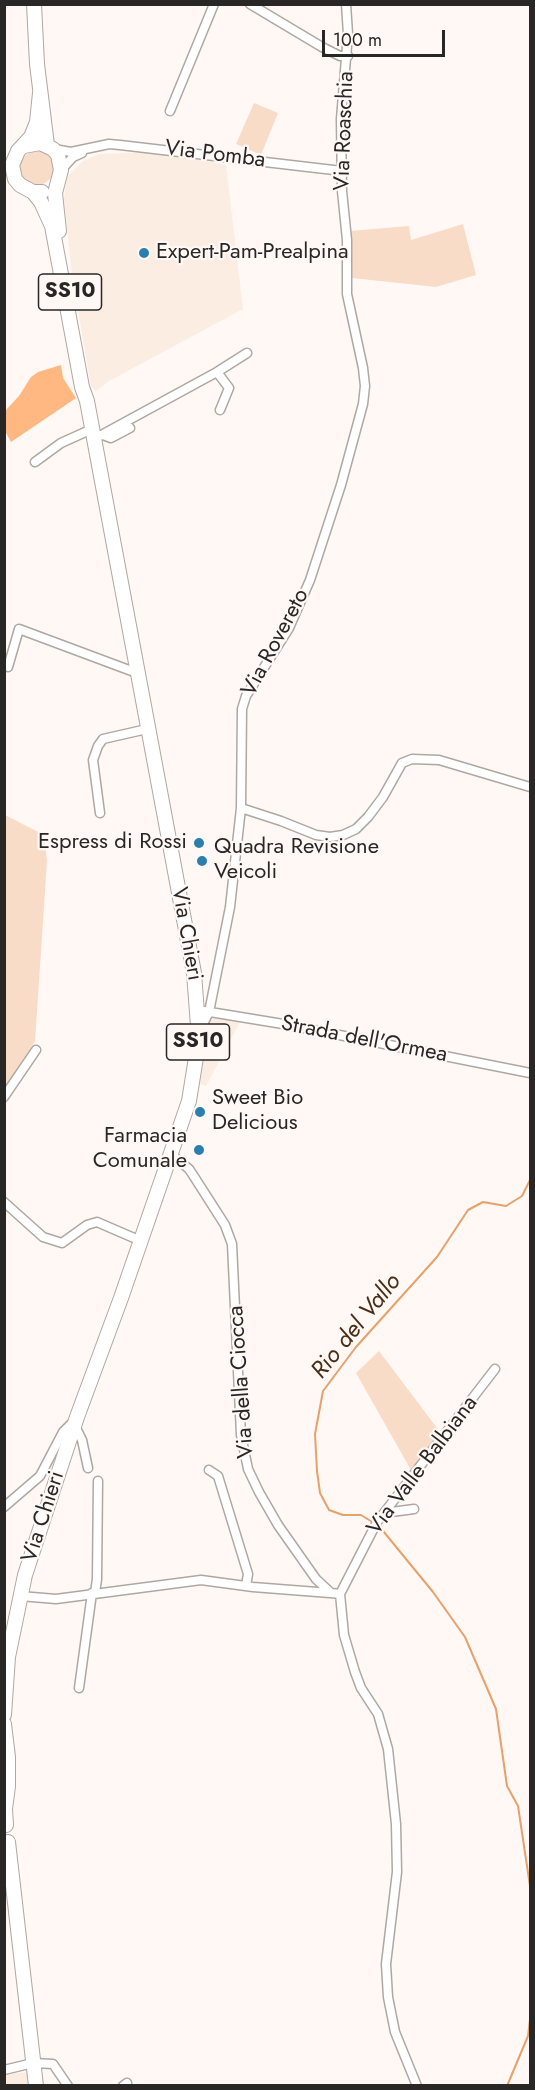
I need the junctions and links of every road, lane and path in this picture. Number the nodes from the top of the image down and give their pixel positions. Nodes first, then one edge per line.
1 (34, 4) edge
2 (214, 4) edge
3 (250, 4) edge
4 (346, 4) edge
5 (348, 56) junction
6 (40, 93) junction
7 (170, 111) dead end
8 (24, 146) junction
9 (50, 147) junction
10 (88, 149) junction
11 (62, 170) junction
12 (342, 171) junction
13 (56, 183) junction
14 (33, 192) junction
15 (346, 258) joint
16 (248, 353) dead end
17 (217, 372) junction
18 (88, 406) junction
19 (220, 410) dead end
20 (130, 428) dead end
21 (96, 434) junction
22 (35, 462) dead end
23 (8, 667) dead end
24 (137, 673) junction
25 (147, 729) junction
26 (531, 787) edge
27 (241, 808) junction
28 (100, 813) dead end
29 (203, 1010) junction
30 (36, 1050) dead end
31 (531, 1073) edge
32 (4, 1097) edge
33 (172, 1155) junction
34 (4, 1202) edge
35 (141, 1241) junction
36 (495, 1369) dead end
37 (76, 1422) junction
38 (88, 1468) dead end
39 (209, 1470) dead end
40 (98, 1481) dead end
41 (4, 1507) edge
42 (414, 1509) dead end
43 (384, 1513) junction
44 (246, 1586) junction
45 (94, 1593) junction
46 (336, 1593) junction
47 (20, 1596) junction
48 (79, 1688) dead end
49 (4, 1715) edge
50 (4, 1724) edge
51 (5, 1825) edge
52 (6, 1845) edge
53 (4, 1873) edge
54 (13, 1897) junction
55 (33, 2062) junction
56 (4, 2070) edge
57 (36, 2085) edge
58 (68, 2085) edge
59 (417, 2085) edge

1 - 6 main road
2 - 7 street
3 - 5 street
4 - 5 street, Via Roaschia
5 - 12 street, Via Roaschia
6 - 8 main road, Via Chieri
6 - 9 main road
8 - 9 main road
8 - 14 main road, Via Chieri / SS10
9 - 10 street, Via Pomba
9 - 11 main road
10 - 11 street, Via Pomba
10 - 12 street, Via Pomba
11 - 13 main road, Via Chieri / SS10
12 - 15 street, Via Roaschia
13 - 14 main road
13 - 18 main road, Via Chieri / SS10
14 - 18 main road, Via Chieri / SS10
15 - 27 street, Via Rovereto
16 - 17 street
17 - 19 street
17 - 21 street
18 - 21 main road, Via Chieri / SS10
20 - 21 street
21 - 22 street
21 - 24 main road, Via Chieri / SS10
23 - 24 street
24 - 25 main road, Via Chieri / SS10
25 - 28 street
25 - 29 main road, Via Chieri / SS10
26 - 27 street
27 - 29 street, Via Rovereto
29 - 31 street, Strada dell'Ormea
29 - 33 main road, Via Chieri / SS10
30 - 32 street
33 - 35 main road, Via Chieri / SS10
33 - 46 street, Via della Ciocca
34 - 35 street
35 - 37 main road, Via Chieri / SS10
36 - 43 street, Via Valle Balbiana
37 - 38 street, Via Chieri
37 - 41 street
37 - 47 main road, Via Chieri / SS10
39 - 44 street
40 - 45 street
42 - 43 street
43 - 46 street, Via Valle Balbiana
44 - 45 street
44 - 46 street
45 - 47 street
45 - 48 street
46 - 59 street
47 - 49 main road, Via Chieri / SS10
50 - 51 main road
51 - 52 main road
52 - 54 main road
53 - 54 main road
54 - 55 main road
55 - 56 street
55 - 57 main road
55 - 58 street

